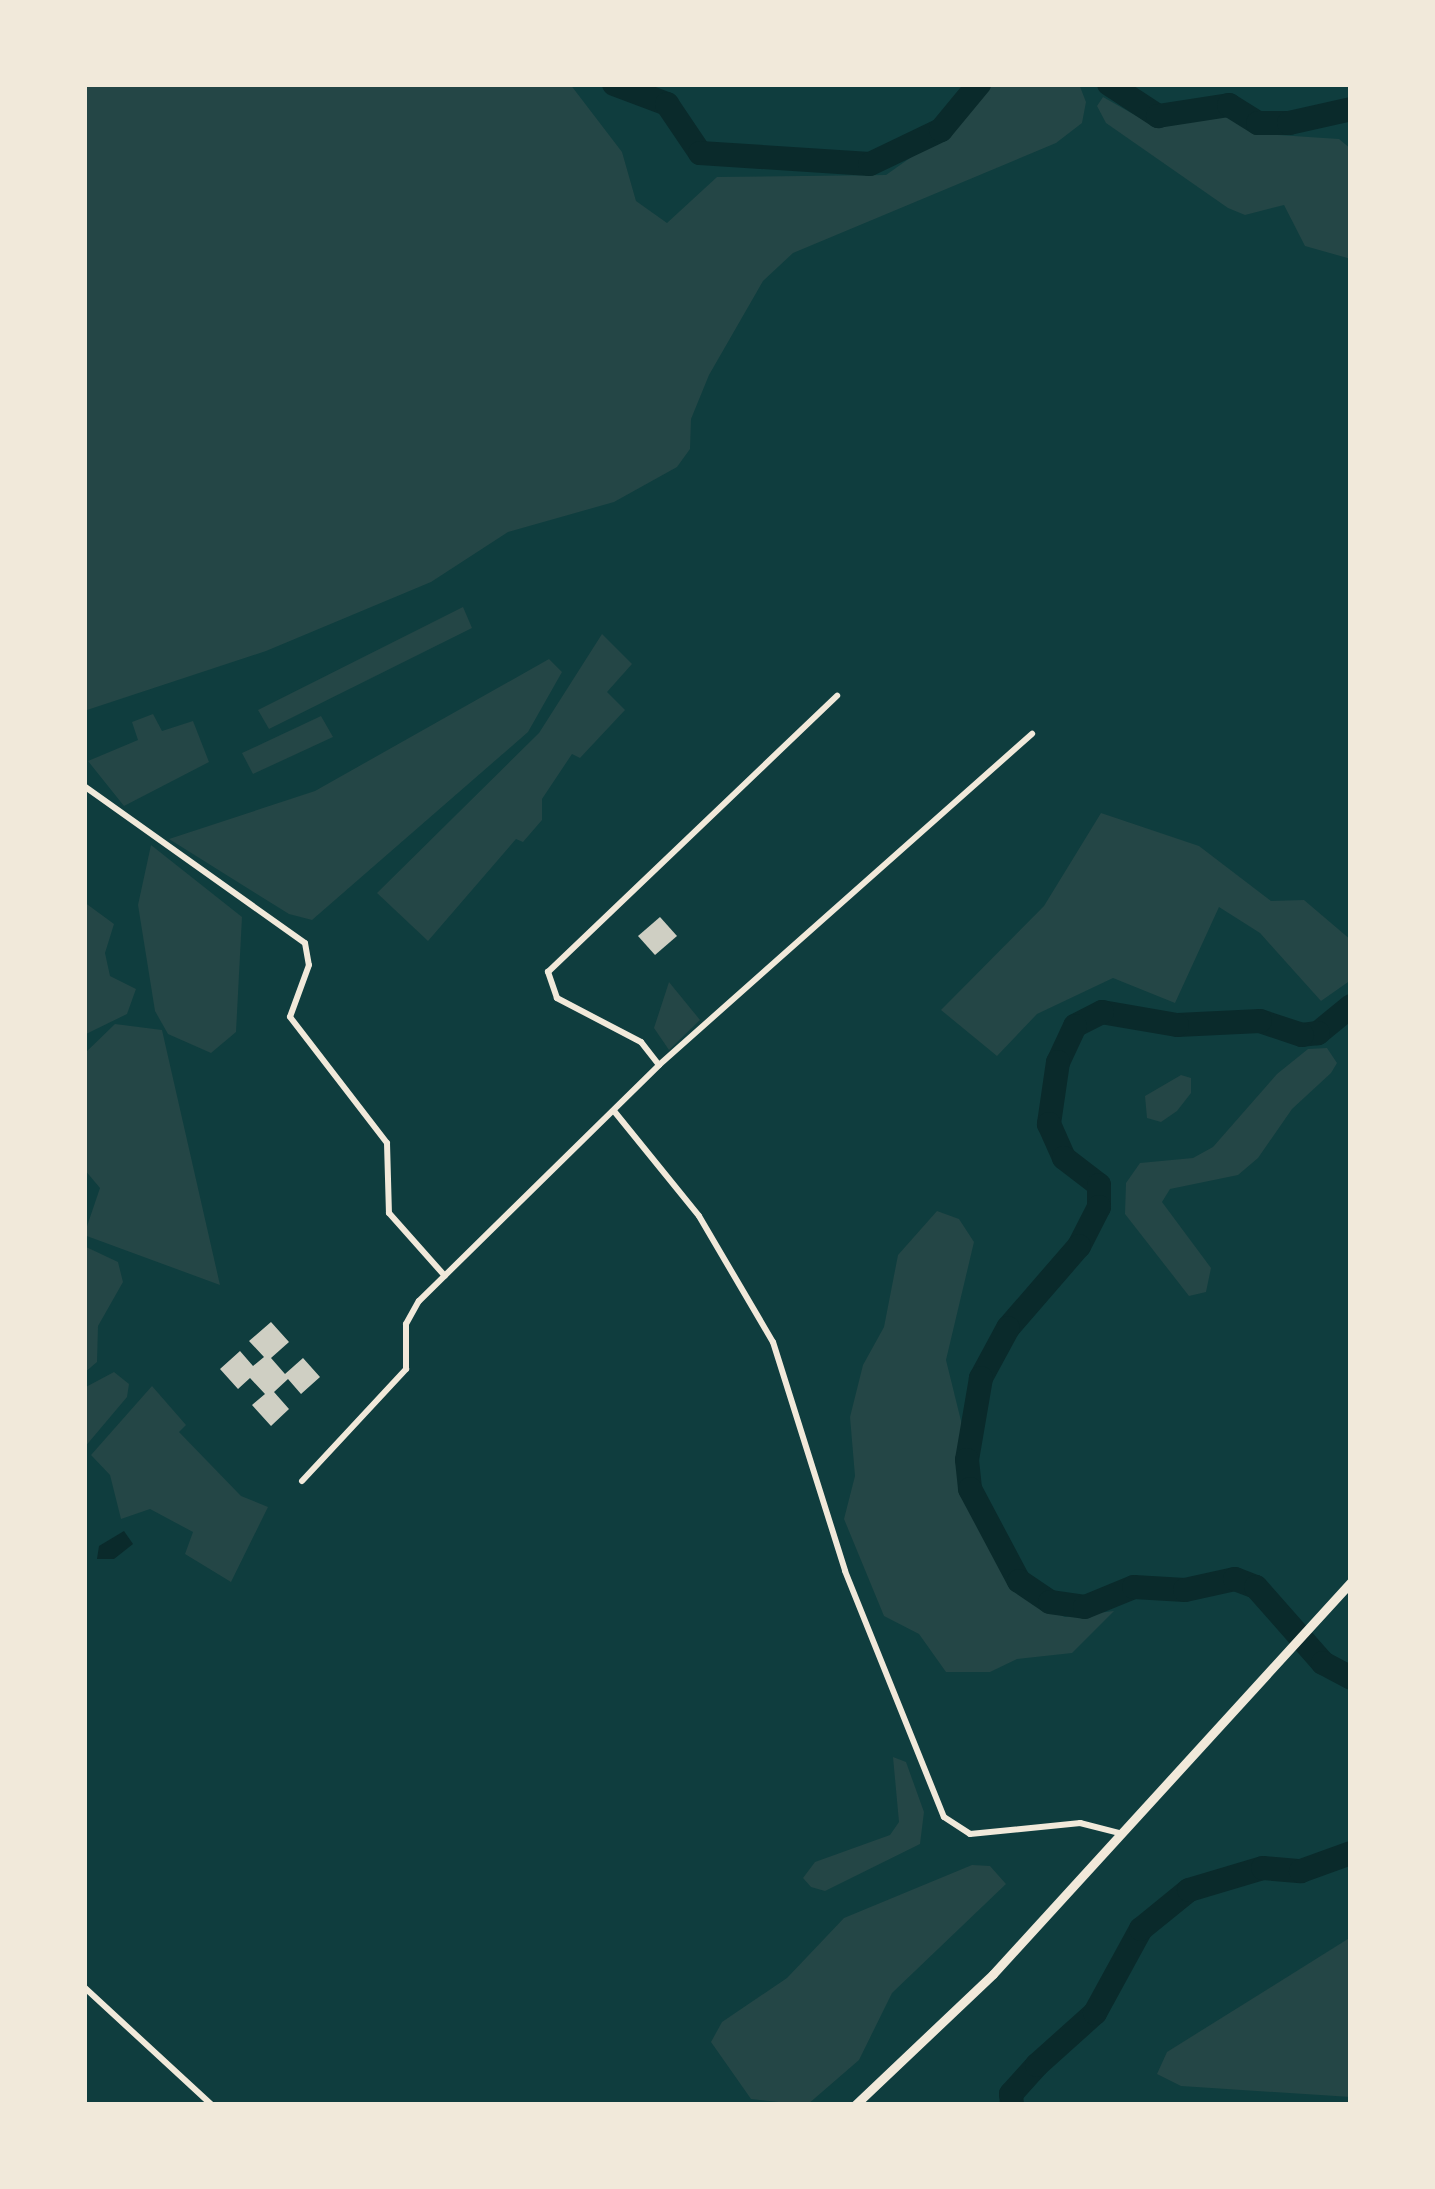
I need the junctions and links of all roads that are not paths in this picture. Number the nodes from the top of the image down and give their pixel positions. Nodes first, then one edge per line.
1 (837, 696) dead end
2 (1032, 734) dead end
3 (84, 786) edge
4 (659, 1066) junction
5 (614, 1111) junction
6 (446, 1276) junction
7 (302, 1481) dead end
8 (1351, 1582) edge
9 (1122, 1835) junction
10 (84, 1988) edge
11 (212, 2105) edge
12 (855, 2105) edge

1 - 4 street
2 - 4 street
3 - 6 street
4 - 5 street
5 - 6 street
5 - 9 street
6 - 7 street
8 - 9 main road
9 - 12 main road
10 - 11 street

